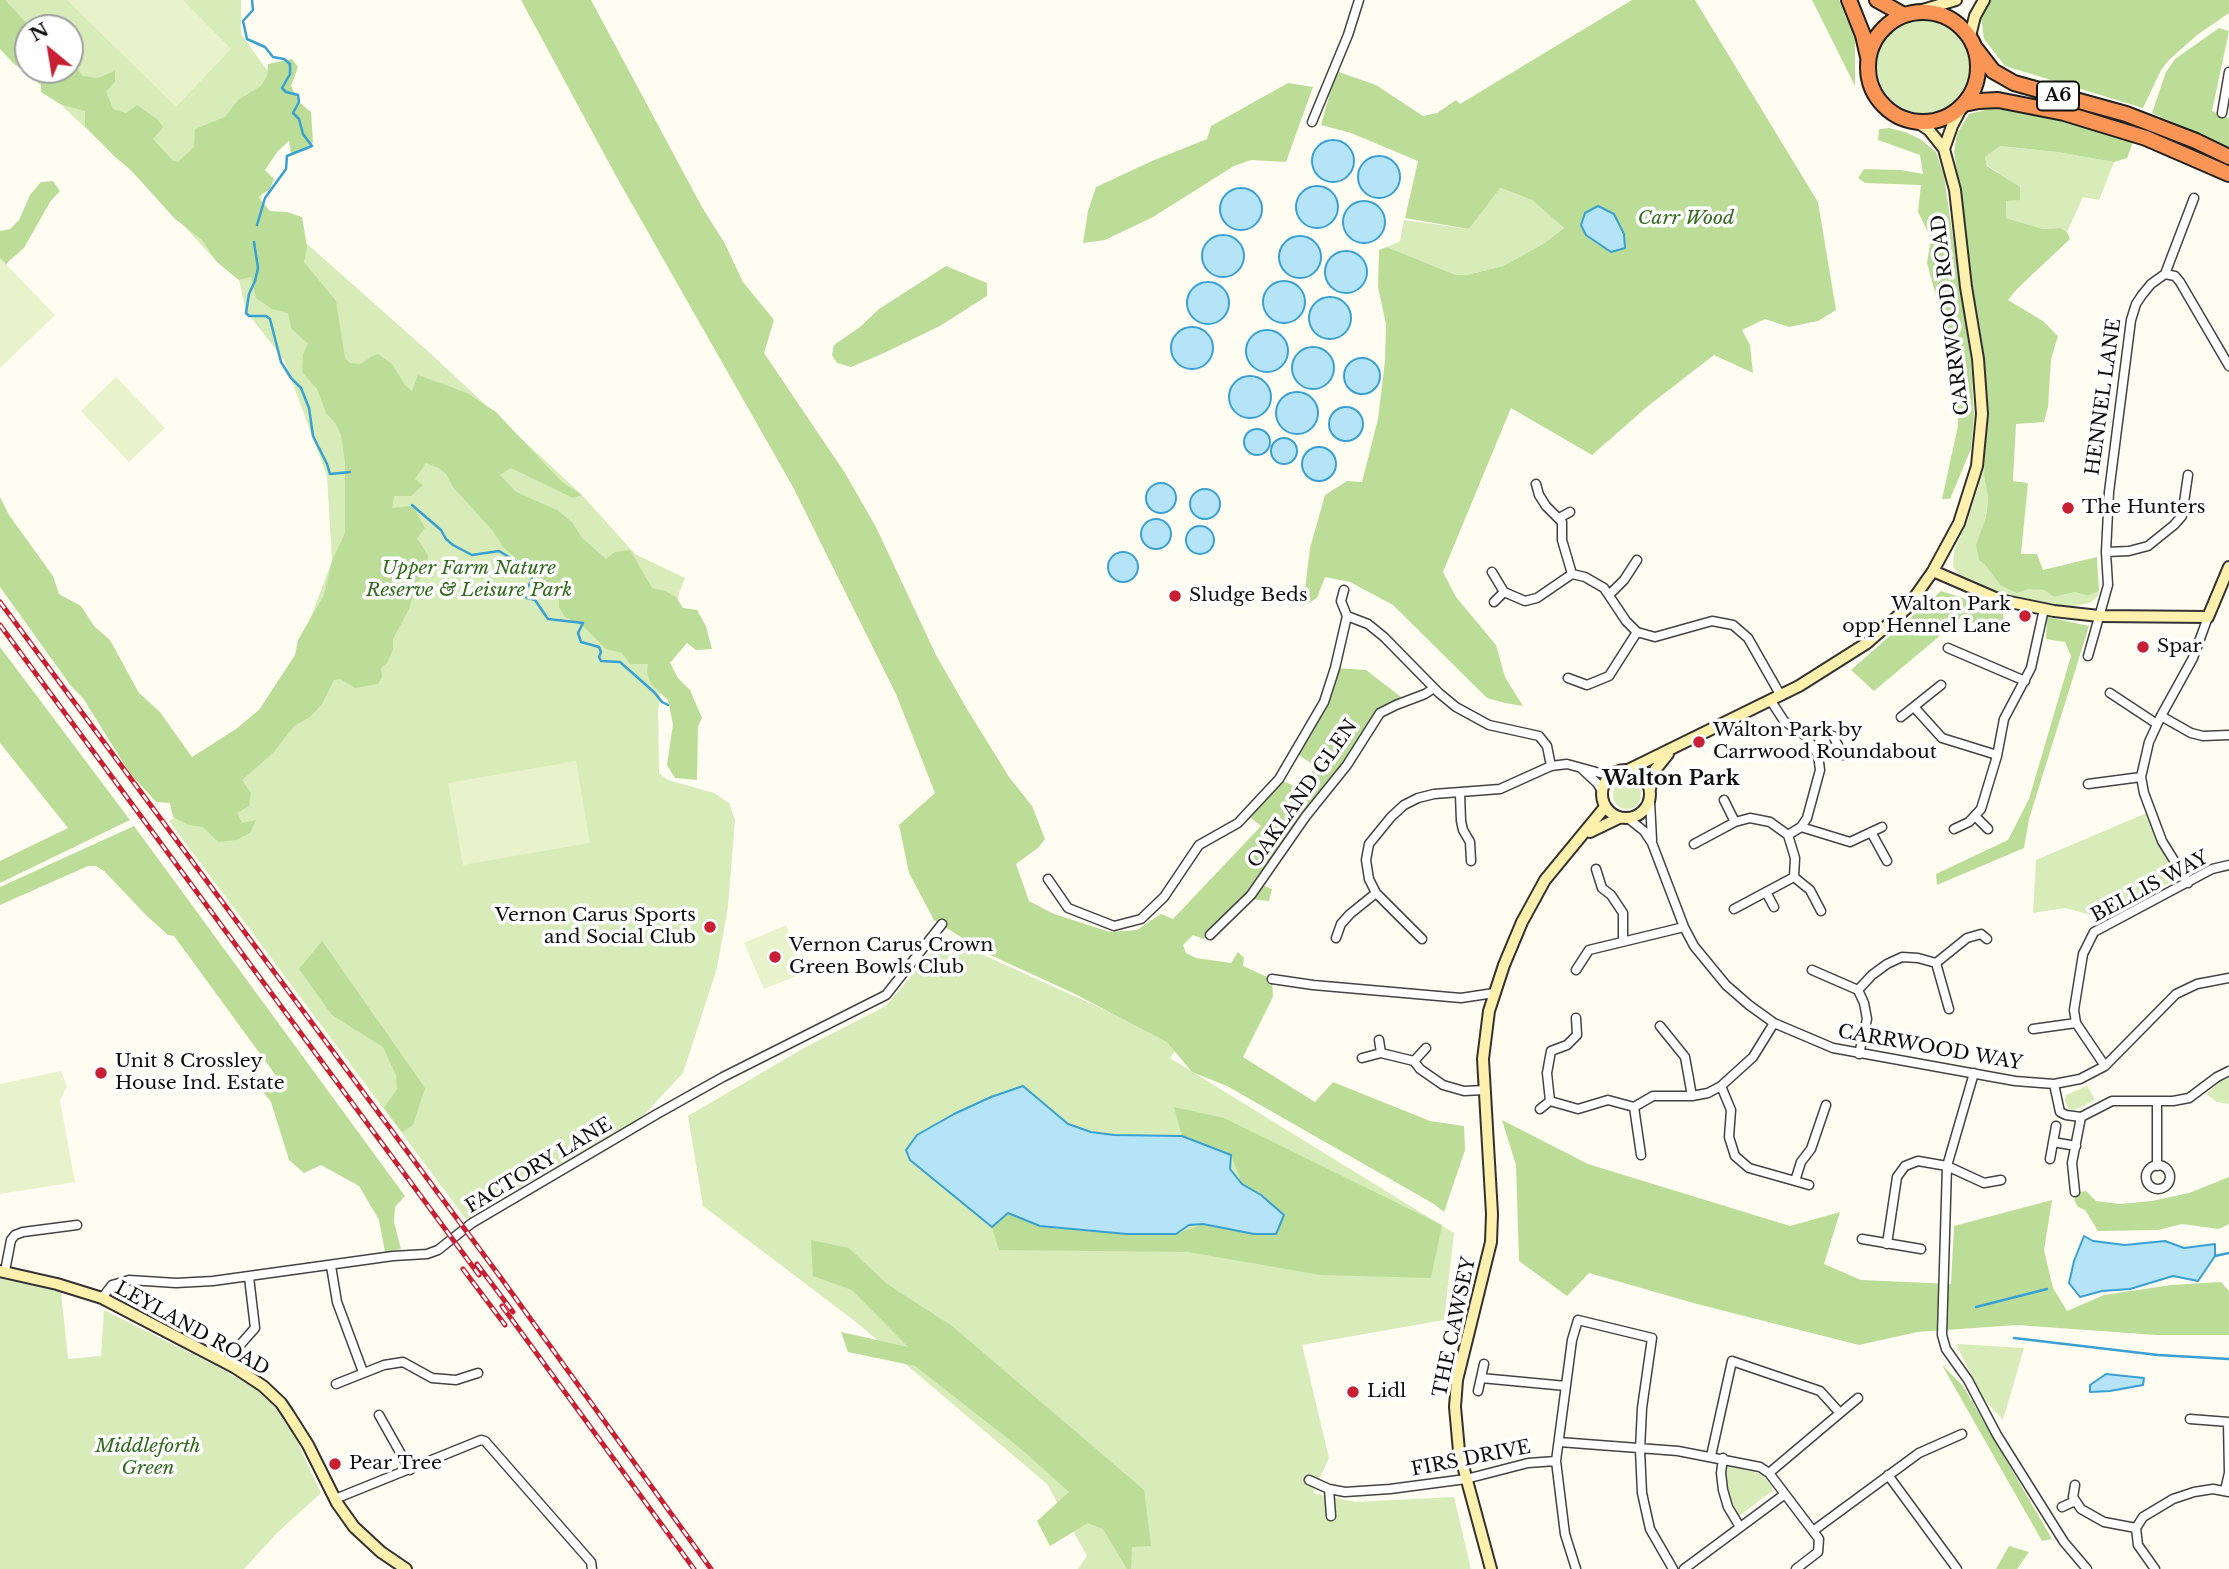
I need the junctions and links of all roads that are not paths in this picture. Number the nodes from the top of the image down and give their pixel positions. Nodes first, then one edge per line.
1 (1359, 0) edge
2 (1849, 0) edge
3 (1877, 0) edge
4 (1956, 0) edge
5 (1984, 0) edge
6 (1919, 11) junction
7 (1904, 15) junction
8 (1973, 42) junction
9 (1868, 58) junction
10 (2229, 72) edge
11 (1963, 106) junction
12 (2222, 113) dead end
13 (1312, 122) dead end
14 (1917, 122) junction
15 (1944, 149) junction
16 (2229, 157) edge
17 (2229, 174) edge
18 (2194, 198) dead end
19 (2165, 274) junction
20 (2228, 363) edge
21 (2188, 475) dead end
22 (1536, 484) dead end
23 (1570, 512) dead end
24 (1559, 518) junction
25 (2106, 552) junction
26 (1637, 560) dead end
27 (2229, 567) edge
28 (1933, 571) junction
29 (1492, 572) dead end
30 (1572, 575) junction
31 (1344, 590) dead end
32 (1504, 592) junction
33 (1609, 594) junction
34 (1494, 602) dead end
35 (2044, 609) junction
36 (2099, 616) junction
37 (1346, 617) junction
38 (2208, 617) junction
39 (1637, 632) junction
40 (1948, 648) dead end
41 (2088, 656) dead end
42 (1567, 678) dead end
43 (2025, 681) junction
44 (1941, 685) dead end
45 (1434, 688) junction
46 (2110, 693) dead end
47 (1776, 698) junction
48 (1914, 707) junction
49 (1901, 717) dead end
50 (2159, 720) junction
51 (2229, 735) edge
52 (1833, 736) dead end
53 (1838, 745) junction
54 (1675, 748) junction
55 (1818, 755) junction
56 (1843, 755) dead end
57 (1997, 755) junction
58 (1551, 766) junction
59 (1580, 767) junction
60 (1628, 770) junction
61 (1611, 776) junction
62 (2141, 777) junction
63 (2088, 784) dead end
64 (1650, 789) junction
65 (1602, 791) junction
66 (1460, 793) junction
67 (1724, 800) dead end
68 (1650, 801) junction
69 (1605, 807) junction
70 (1976, 817) junction
71 (1624, 818) junction
72 (1735, 822) junction
73 (1801, 827) junction
74 (1882, 827) dead end
75 (1954, 828) dead end
76 (1988, 829) dead end
77 (1871, 832) junction
78 (1788, 835) junction
79 (1652, 843) junction
80 (1574, 844) junction
81 (1694, 844) dead end
82 (1471, 861) dead end
83 (1887, 861) dead end
84 (2229, 865) edge
85 (1596, 870) dead end
86 (1794, 877) junction
87 (1048, 879) dead end
88 (2188, 883) junction
89 (1766, 892) junction
90 (1376, 893) junction
91 (1774, 907) dead end
92 (1734, 909) dead end
93 (1821, 911) dead end
94 (942, 923) dead end
95 (1684, 926) junction
96 (1210, 935) dead end
97 (1336, 938) dead end
98 (1422, 939) dead end
99 (1987, 939) dead end
100 (1623, 942) junction
101 (1936, 963) junction
102 (1576, 970) dead end
103 (1812, 970) dead end
104 (2229, 978) edge
105 (1272, 979) dead end
106 (1858, 990) junction
107 (1494, 993) junction
108 (1949, 1009) dead end
109 (1576, 1018) dead end
110 (1774, 1023) junction
111 (2076, 1023) junction
112 (1660, 1026) dead end
113 (2033, 1029) dead end
114 (1379, 1040) dead end
115 (1426, 1048) dead end
116 (1381, 1053) junction
117 (1859, 1054) junction
118 (1362, 1058) dead end
119 (1414, 1061) junction
120 (2105, 1066) junction
121 (2229, 1071) edge
122 (1973, 1073) junction
123 (2053, 1084) junction
124 (1721, 1086) junction
125 (1483, 1090) junction
126 (1692, 1096) junction
127 (1550, 1101) junction
128 (2157, 1101) junction
129 (1826, 1105) dead end
130 (1634, 1107) junction
131 (1540, 1109) dead end
132 (2081, 1117) junction
133 (2056, 1125) dead end
134 (2053, 1142) junction
135 (2076, 1146) junction
136 (1641, 1155) dead end
137 (2050, 1159) dead end
138 (1947, 1166) junction
139 (2157, 1166) dead end
140 (1796, 1181) junction
141 (2001, 1181) dead end
142 (1809, 1185) dead end
143 (2075, 1192) dead end
144 (77, 1225) dead end
145 (1862, 1239) dead end
146 (1887, 1244) junction
147 (1921, 1249) dead end
148 (331, 1266) junction
149 (3, 1271) edge
150 (248, 1278) junction
151 (102, 1298) junction
152 (240, 1345) dead end
153 (1484, 1364) dead end
154 (363, 1372) junction
155 (478, 1373) dead end
156 (1481, 1378) junction
157 (337, 1384) dead end
158 (1566, 1386) junction
159 (1478, 1391) dead end
160 (1858, 1398) dead end
161 (1840, 1413) junction
162 (379, 1415) dead end
163 (2190, 1419) dead end
164 (2229, 1422) edge
165 (1962, 1434) dead end
166 (1559, 1442) junction
167 (1640, 1450) junction
168 (1711, 1456) junction
169 (1723, 1458) junction
170 (1556, 1461) junction
171 (410, 1470) junction
172 (1769, 1473) junction
173 (1888, 1475) junction
174 (1466, 1479) junction
175 (1309, 1480) dead end
176 (2075, 1485) dead end
177 (1329, 1489) junction
178 (2227, 1491) edge
179 (1784, 1494) junction
180 (335, 1499) junction
181 (2074, 1501) junction
182 (2062, 1507) dead end
183 (1331, 1516) dead end
184 (1740, 1527) junction
185 (2136, 1528) junction
186 (1813, 1531) junction
187 (398, 1567) edge
188 (592, 1569) edge
189 (1492, 1569) edge
190 (1576, 1569) edge
191 (1672, 1569) edge
192 (1684, 1569) edge
193 (1796, 1569) edge
194 (1957, 1569) edge
195 (2087, 1569) edge
196 (2155, 1569) edge

1 - 13 street
2 - 9 highway
3 - 7 highway
4 - 6 street
5 - 8 street
6 - 7 highway, A6
6 - 8 highway, A6
7 - 9 highway, A6
8 - 11 highway
8 - 16 highway, A6
9 - 14 highway
10 - 12 street
11 - 14 highway, A6
11 - 15 street
11 - 17 highway, A6
14 - 15 street, CARRWOOD ROAD
15 - 28 street, CARRWOOD ROAD
18 - 19 street, HENNEL LANE
19 - 20 street
19 - 25 street, HENNEL LANE
21 - 25 street
22 - 24 street
23 - 24 street
24 - 30 street
25 - 36 street, HENNEL LANE
26 - 33 street
27 - 38 street
28 - 35 street
28 - 47 street, CARRWOOD ROAD
29 - 32 street
30 - 32 street
30 - 33 street
31 - 37 street, OAKLAND GLEN
32 - 34 street
33 - 39 street
35 - 36 street
35 - 43 street
36 - 38 street
36 - 41 street, HENNEL LANE
37 - 45 street
37 - 87 street, OAKLAND GLEN
38 - 50 street
39 - 42 street
39 - 47 street
40 - 43 street
43 - 57 street
44 - 48 street
45 - 58 street
45 - 96 street, OAKLAND GLEN
46 - 50 street
47 - 54 street, CARRWOOD ROAD
47 - 55 street
48 - 49 street
48 - 57 street
50 - 51 street
50 - 62 street
52 - 53 street
53 - 55 street
53 - 56 street
54 - 60 street, CARRWOOD ROAD
54 - 64 street, CARRWOOD ROAD
55 - 73 street
57 - 70 street
58 - 59 street
58 - 66 street
59 - 61 street
59 - 65 street
60 - 61 street
60 - 64 street
61 - 65 street
62 - 63 street
62 - 88 street
64 - 68 street
65 - 69 street
66 - 82 street
66 - 90 street
67 - 72 street
68 - 71 street
68 - 79 street, CARRWOOD WAY
69 - 71 street
69 - 80 street
70 - 75 street
70 - 76 street
71 - 79 street, CARRWOOD WAY
71 - 80 street
72 - 78 street
72 - 81 street
73 - 77 street
73 - 78 street
74 - 77 street
77 - 83 street
78 - 86 street
79 - 95 street, CARRWOOD WAY
80 - 107 street
84 - 88 street, BELLIS WAY
85 - 100 street
86 - 89 street
86 - 93 street
88 - 111 street, BELLIS WAY
89 - 91 street
89 - 92 street
90 - 97 street
90 - 98 street
94 - 148 street, FACTORY LANE
95 - 100 street
95 - 110 street, CARRWOOD WAY
99 - 101 street
100 - 102 street
101 - 106 street
101 - 108 street
103 - 106 street
104 - 120 street, CARRWOOD WAY
105 - 107 street
106 - 117 street
107 - 125 street
109 - 127 street
110 - 117 street, CARRWOOD WAY
110 - 124 street
111 - 113 street
111 - 120 street
112 - 126 street
114 - 116 street
115 - 119 street
116 - 118 street
116 - 119 street
117 - 122 street, CARRWOOD WAY
119 - 125 street
120 - 123 street, CARRWOOD WAY
121 - 128 street
122 - 123 street, CARRWOOD WAY
122 - 138 street
123 - 132 street
124 - 126 street
124 - 140 street
125 - 174 street, THE CAWSEY
126 - 130 street
127 - 130 street
127 - 131 street
128 - 132 street
128 - 139 street
129 - 140 street
130 - 136 street
132 - 135 street
133 - 134 street
134 - 135 street
134 - 137 street
135 - 143 street
138 - 141 street
138 - 146 street
138 - 195 street
140 - 142 street
144 - 149 street
145 - 146 street
146 - 147 street
148 - 150 street, FACTORY LANE
148 - 154 street
149 - 151 street, LEYLAND ROAD
150 - 151 street, FACTORY LANE
150 - 152 street
151 - 180 street, LEYLAND ROAD
153 - 156 street
154 - 155 street
154 - 157 street
156 - 158 street
156 - 159 street
158 - 166 street
158 - 167 street
160 - 161 street
161 - 168 street
161 - 172 street
162 - 171 street
163 - 164 street
164 - 178 street
165 - 173 street
166 - 167 street
166 - 170 street
167 - 168 street
167 - 191 street
168 - 169 street
169 - 172 street
169 - 184 street
170 - 174 street, FIRS DRIVE
170 - 190 street
171 - 180 street
171 - 188 street
172 - 179 street
173 - 186 street
173 - 194 street
174 - 177 street, FIRS DRIVE
174 - 189 street, THE CAWSEY
175 - 177 street, FIRS DRIVE
176 - 181 street
177 - 183 street
178 - 185 street
179 - 184 street
179 - 186 street
180 - 187 street, LEYLAND ROAD
181 - 182 street
181 - 185 street
184 - 192 street
185 - 196 street
186 - 193 street

